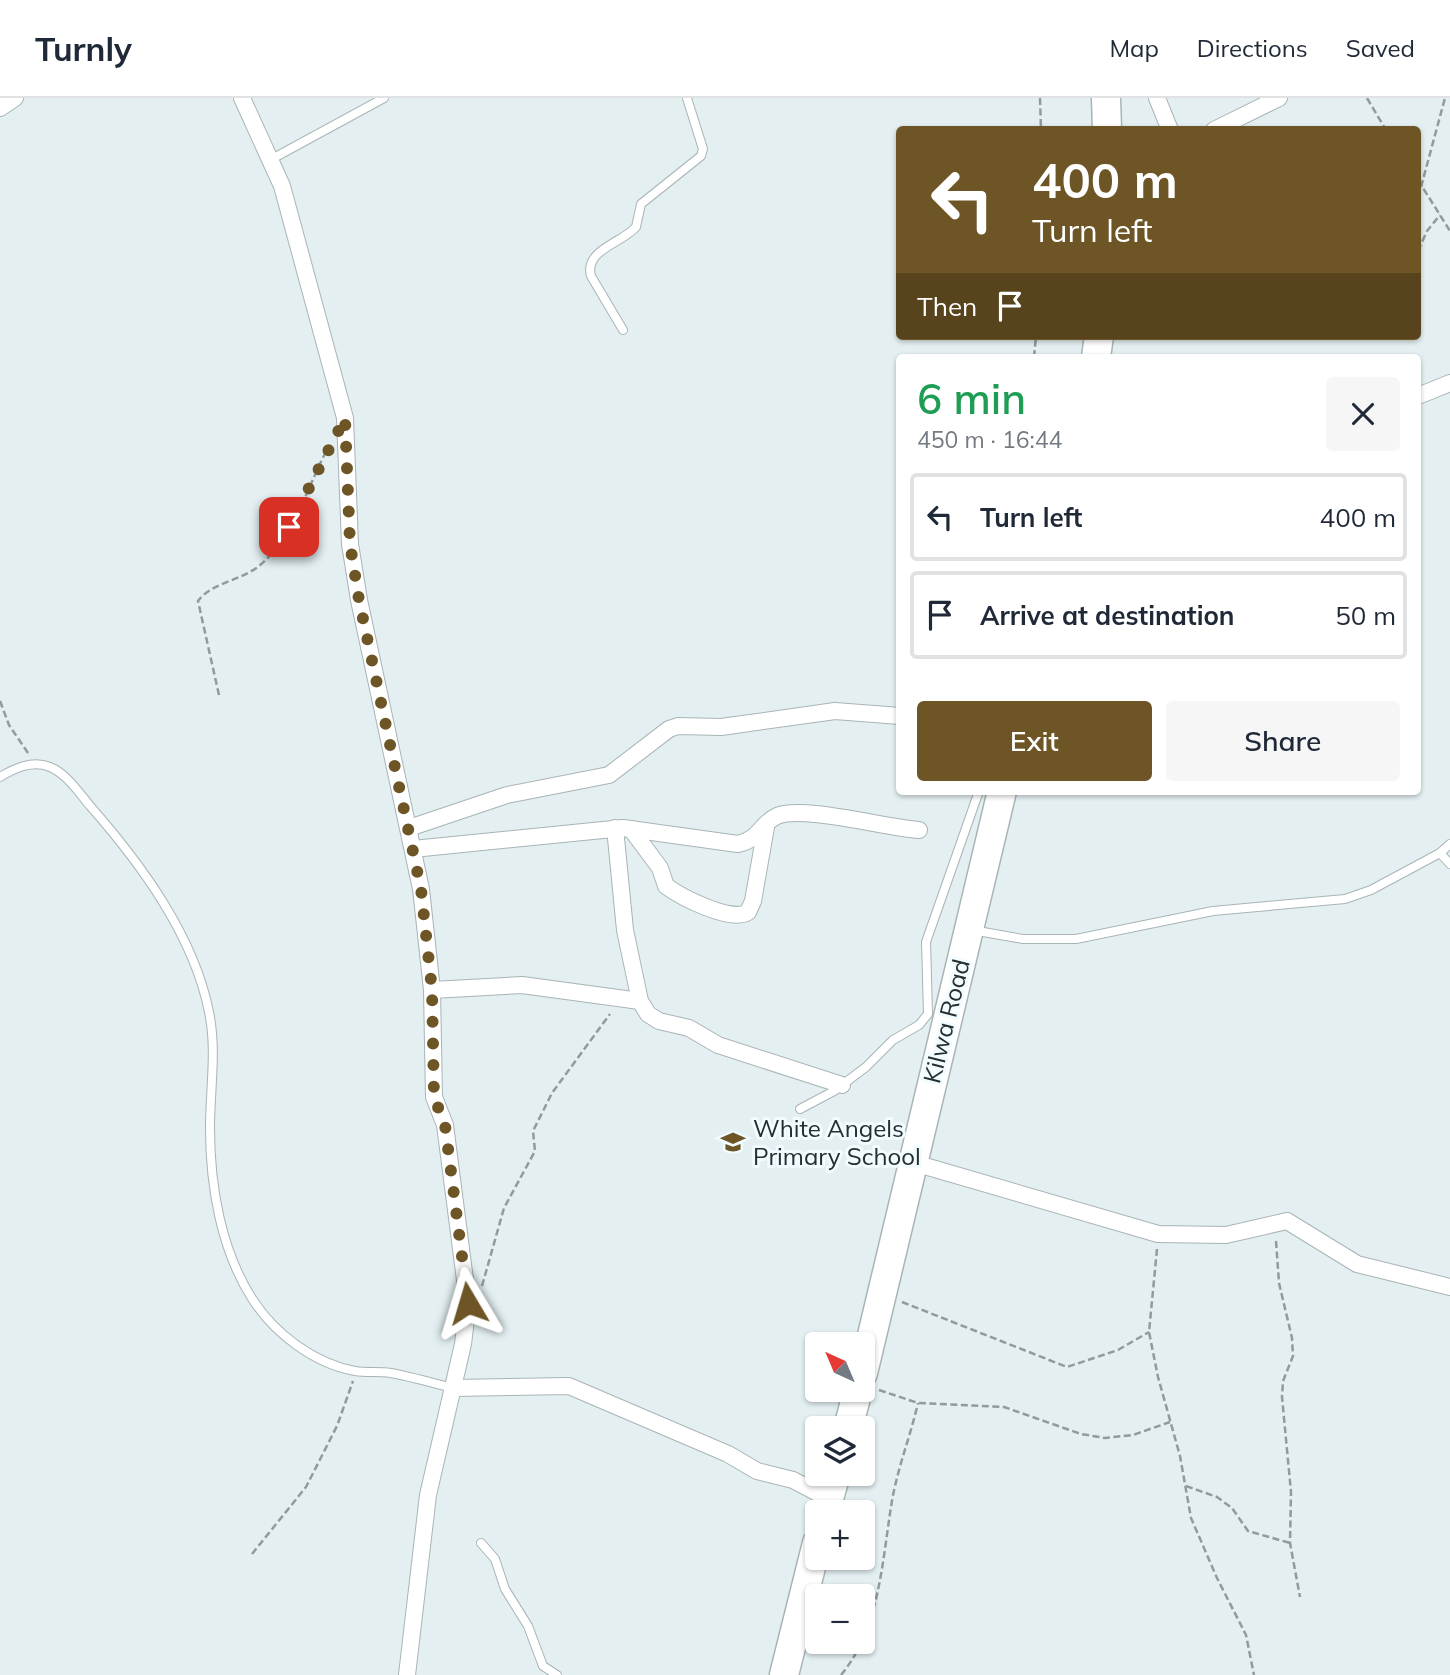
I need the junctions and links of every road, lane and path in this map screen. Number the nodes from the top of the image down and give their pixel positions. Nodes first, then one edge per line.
1 (15, 98) edge
2 (242, 98) edge
3 (384, 98) edge
4 (687, 98) edge
5 (1040, 98) edge
6 (1106, 98) edge
7 (1157, 98) edge
8 (1279, 98) edge
9 (1367, 98) edge
10 (1445, 98) edge
11 (0, 108) edge
12 (1041, 126) edge
13 (1107, 126) edge
14 (1168, 126) edge
15 (1222, 126) edge
16 (1384, 126) edge
17 (270, 160) junction
18 (1421, 187) joint
19 (1440, 215) junction
20 (1450, 231) edge
21 (1421, 244) edge
22 (623, 330) dead end
23 (1450, 383) edge
24 (1421, 395) edge
25 (345, 418) junction
26 (219, 695) dead end
27 (0, 701) edge
28 (896, 716) edge
29 (36, 764) junction
30 (0, 777) edge
31 (978, 795) edge
32 (1001, 795) edge
33 (766, 827) junction
34 (409, 828) junction
35 (623, 829) junction
36 (919, 830) dead end
37 (1450, 844) edge
38 (414, 849) junction
39 (1440, 853) junction
40 (1450, 864) edge
41 (969, 929) junction
42 (432, 990) junction
43 (620, 999) junction
44 (640, 1001) junction
45 (842, 1085) junction
46 (800, 1109) dead end
47 (911, 1162) junction
48 (1275, 1223) junction
49 (1158, 1234) junction
50 (1450, 1287) edge
51 (882, 1294) junction
52 (467, 1325) junction
53 (875, 1332) edge
54 (1149, 1332) junction
55 (357, 1371) junction
56 (453, 1388) junction
57 (875, 1388) edge
58 (918, 1403) junction
59 (1170, 1422) junction
60 (1186, 1486) junction
61 (830, 1495) edge
62 (481, 1543) dead end
63 (1290, 1543) junction
64 (252, 1554) dead end
65 (810, 1570) edge
66 (1300, 1597) dead end
67 (407, 1675) edge
68 (557, 1675) edge
69 (784, 1675) edge
70 (841, 1675) edge
71 (1254, 1675) edge

1 - 11 street
2 - 17 street
3 - 17 lane
4 - 22 lane
5 - 12 path
6 - 13 highway
7 - 14 street
8 - 15 street
9 - 16 path
10 - 18 path
17 - 25 street
18 - 19 path
19 - 20 path
19 - 21 path
23 - 24 street
25 - 26 path
25 - 34 street
27 - 29 path
28 - 34 street
29 - 30 lane
29 - 55 lane
31 - 45 lane
32 - 41 highway, Kilwa Road
33 - 35 street
33 - 35 street
33 - 36 street
34 - 38 street
35 - 38 street
35 - 44 street
37 - 39 lane
38 - 42 street
39 - 40 lane
39 - 41 lane
41 - 47 highway, Kilwa Road
42 - 43 street
42 - 52 street
43 - 44 street
43 - 52 path
44 - 45 street
45 - 46 lane
47 - 49 street
47 - 51 highway, Kilwa Road
48 - 49 street
48 - 50 street
48 - 63 path
49 - 54 path
51 - 53 highway, Kilwa Road
51 - 54 path
52 - 56 street
54 - 59 path
55 - 56 lane
55 - 64 path
56 - 61 street
56 - 67 street
57 - 58 path
58 - 59 path
58 - 70 path
59 - 60 path
60 - 63 path
60 - 71 path
62 - 68 lane
63 - 66 path
65 - 69 highway

